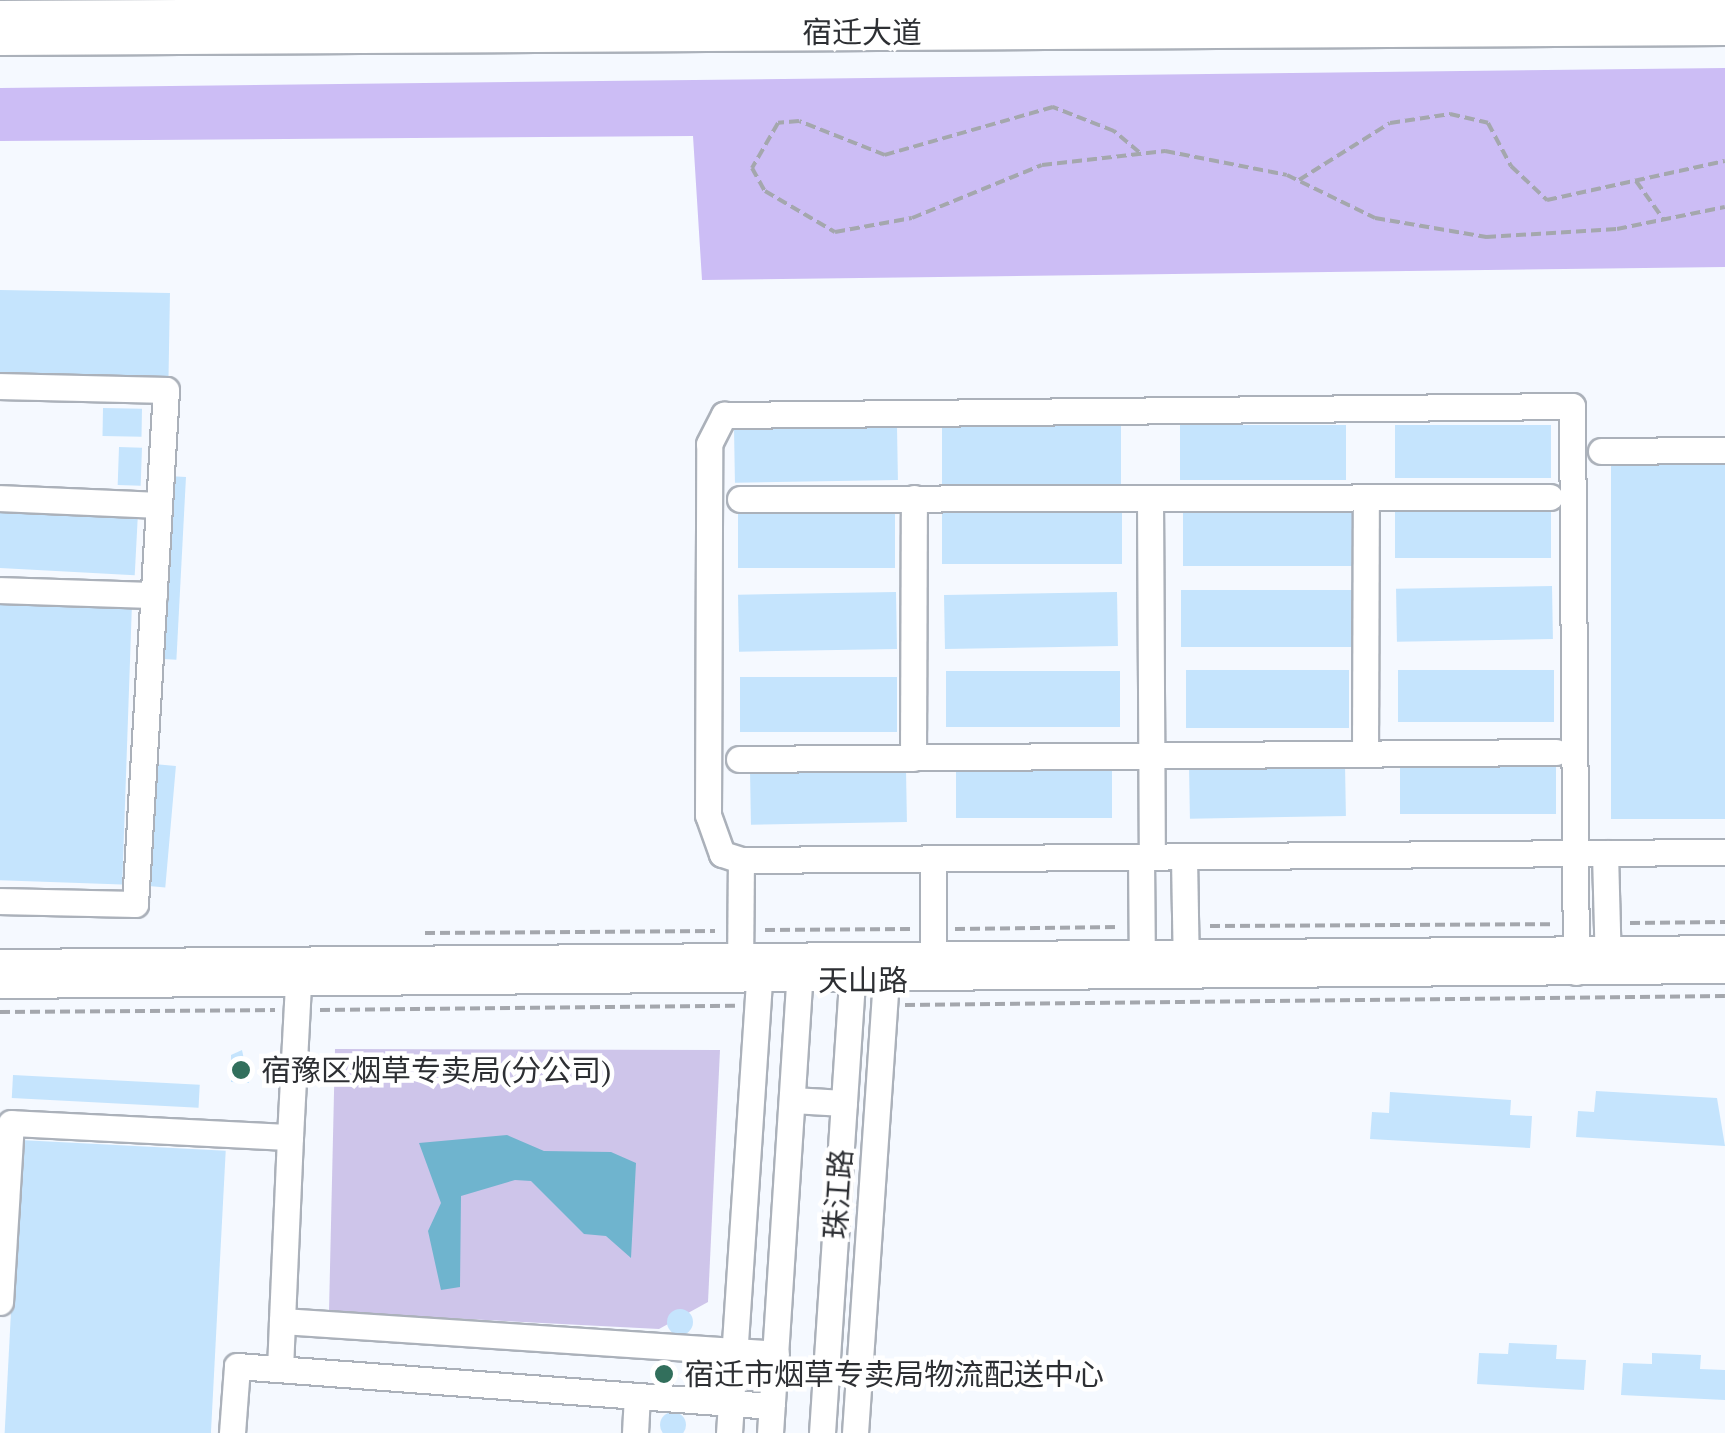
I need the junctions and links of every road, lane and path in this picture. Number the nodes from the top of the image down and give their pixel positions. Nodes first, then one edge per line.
1 (1725, 6) edge
2 (767, 15) edge
3 (0, 16) edge
4 (372, 16) edge
5 (1725, 30) edge
6 (0, 40) edge
7 (1139, 152) junction
8 (1725, 161) edge
9 (1300, 180) junction
10 (1636, 181) junction
11 (1725, 208) edge
12 (1664, 220) junction
13 (0, 386) edge
14 (1725, 450) edge
15 (1600, 451) dead end
16 (1366, 497) junction
17 (1550, 497) dead end
18 (0, 498) edge
19 (914, 498) junction
20 (1150, 498) junction
21 (740, 499) dead end
22 (159, 505) junction
23 (0, 590) edge
24 (154, 595) junction
25 (1556, 752) dead end
26 (1365, 753) junction
27 (1152, 756) junction
28 (913, 758) junction
29 (738, 759) dead end
30 (1725, 852) edge
31 (1574, 854) junction
32 (1605, 854) junction
33 (1147, 857) junction
34 (1184, 857) junction
35 (933, 859) junction
36 (741, 860) junction
37 (0, 901) edge
38 (1725, 922) edge
39 (1185, 926) junction
40 (1142, 927) junction
41 (933, 929) junction
42 (417, 933) dead end
43 (1576, 948) junction
44 (1607, 948) junction
45 (1725, 948) edge
46 (748, 961) junction
47 (0, 962) edge
48 (1142, 965) junction
49 (1186, 965) junction
50 (933, 967) junction
51 (800, 968) junction
52 (852, 968) junction
53 (886, 968) junction
54 (1725, 970) edge
55 (298, 983) junction
56 (0, 985) edge
57 (792, 1100) junction
58 (844, 1103) junction
59 (290, 1137) junction
60 (0, 1302) edge
61 (282, 1321) junction
62 (734, 1352) junction
63 (776, 1354) junction
64 (280, 1369) junction
65 (637, 1396) junction
66 (731, 1404) junction
67 (772, 1406) junction
68 (232, 1433) edge
69 (635, 1433) edge
70 (729, 1433) edge
71 (770, 1433) edge
72 (822, 1433) edge
73 (855, 1433) edge

1 - 2 main road, 宿迁大道
2 - 4 main road, 宿迁大道
2 - 5 main road, 宿迁大道
3 - 4 main road, 宿迁大道
4 - 6 main road, 宿迁大道
7 - 7 path
7 - 9 path
8 - 10 path
9 - 10 path
9 - 12 path
10 - 12 path
11 - 12 path
13 - 22 street
14 - 15 street
16 - 17 street
16 - 20 street
16 - 26 street
18 - 22 street
19 - 20 street
19 - 21 street
19 - 28 street
20 - 27 street
22 - 24 street
23 - 24 street
24 - 37 street
25 - 26 street
26 - 27 street
27 - 28 street
27 - 33 street
28 - 29 street
30 - 32 street
31 - 32 street
31 - 34 street
31 - 36 street
31 - 43 street
32 - 44 street
33 - 34 street
33 - 35 street
33 - 40 street
34 - 39 street
35 - 36 street
35 - 41 street
36 - 46 street
38 - 44 path
39 - 43 path
39 - 49 street
40 - 41 path
40 - 48 street
41 - 46 path
41 - 50 street
42 - 46 path
43 - 44 street, 天山路
43 - 49 street, 天山路
44 - 45 street, 天山路
44 - 54 street, 天山路
46 - 47 street, 天山路
46 - 51 street, 天山路
46 - 55 street, 天山路
46 - 62 street
48 - 49 street, 天山路
48 - 50 street, 天山路
50 - 53 street, 天山路
51 - 52 street, 天山路
51 - 57 street, 珠江路
52 - 53 street, 天山路
52 - 58 street, 珠江路
53 - 73 street
55 - 56 street, 天山路
55 - 59 street
57 - 58 street
57 - 63 street, 珠江路
58 - 72 street, 珠江路
59 - 60 street
59 - 61 street
61 - 62 street
61 - 64 street
62 - 63 street
62 - 66 street
63 - 67 street, 珠江路
64 - 65 street
64 - 68 street
65 - 66 street
65 - 69 street
66 - 67 street
66 - 70 street
67 - 71 street, 珠江路

